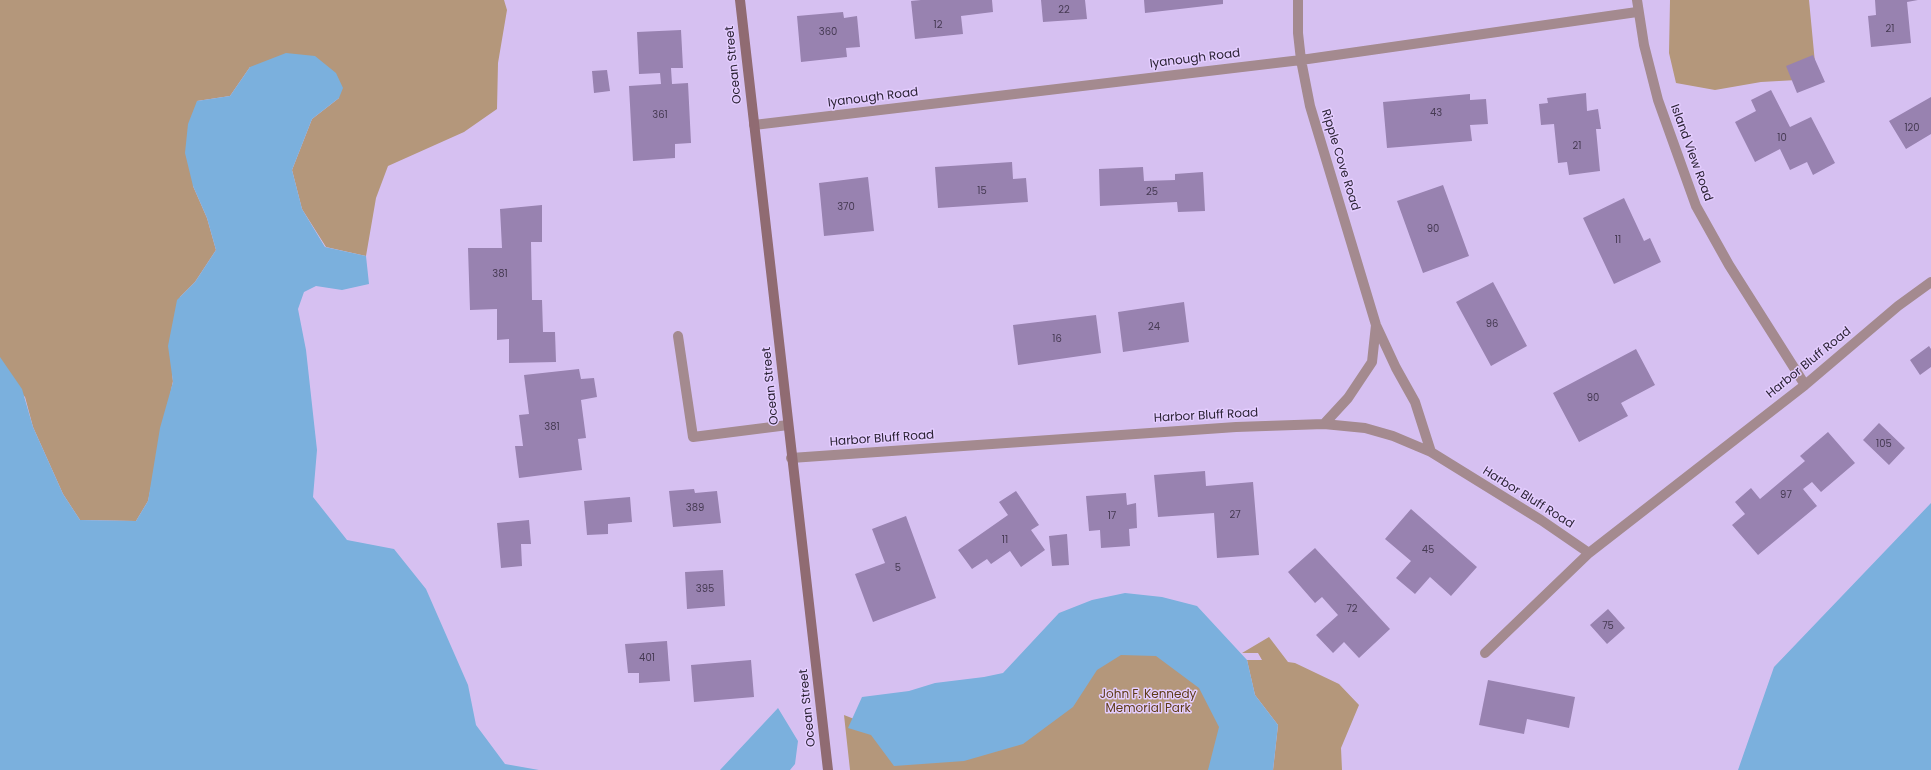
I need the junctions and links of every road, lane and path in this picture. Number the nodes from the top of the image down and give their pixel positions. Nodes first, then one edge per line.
1 (740, 0) edge
2 (1298, 0) edge
3 (1637, 0) edge
4 (1638, 12) junction
5 (1301, 60) junction
6 (754, 125) junction
7 (1931, 282) edge
8 (1376, 325) junction
9 (678, 336) dead end
10 (1805, 385) junction
11 (1324, 424) junction
12 (788, 425) junction
13 (1431, 452) junction
14 (792, 458) junction
15 (1588, 553) junction
16 (1486, 653) dead end
17 (828, 770) edge

1 - 6 main road, Ocean Street
2 - 5 street, Ripple Cove Road
3 - 4 street, Island View Road
4 - 5 street, Iyanough Road
4 - 10 street, Island View Road
5 - 6 street, Iyanough Road
5 - 8 street, Ripple Cove Road
6 - 12 main road, Ocean Street
7 - 10 street, Harbor Bluff Road
8 - 11 street, Ripple Cove Road
8 - 13 street, Ripple Cove Road
9 - 12 street
10 - 15 street, Harbor Bluff Road
11 - 13 street, Harbor Bluff Road
11 - 14 street, Harbor Bluff Road
12 - 14 main road, Ocean Street
13 - 15 street, Harbor Bluff Road
14 - 17 main road, Ocean Street
15 - 16 street, Harbor Bluff Road

